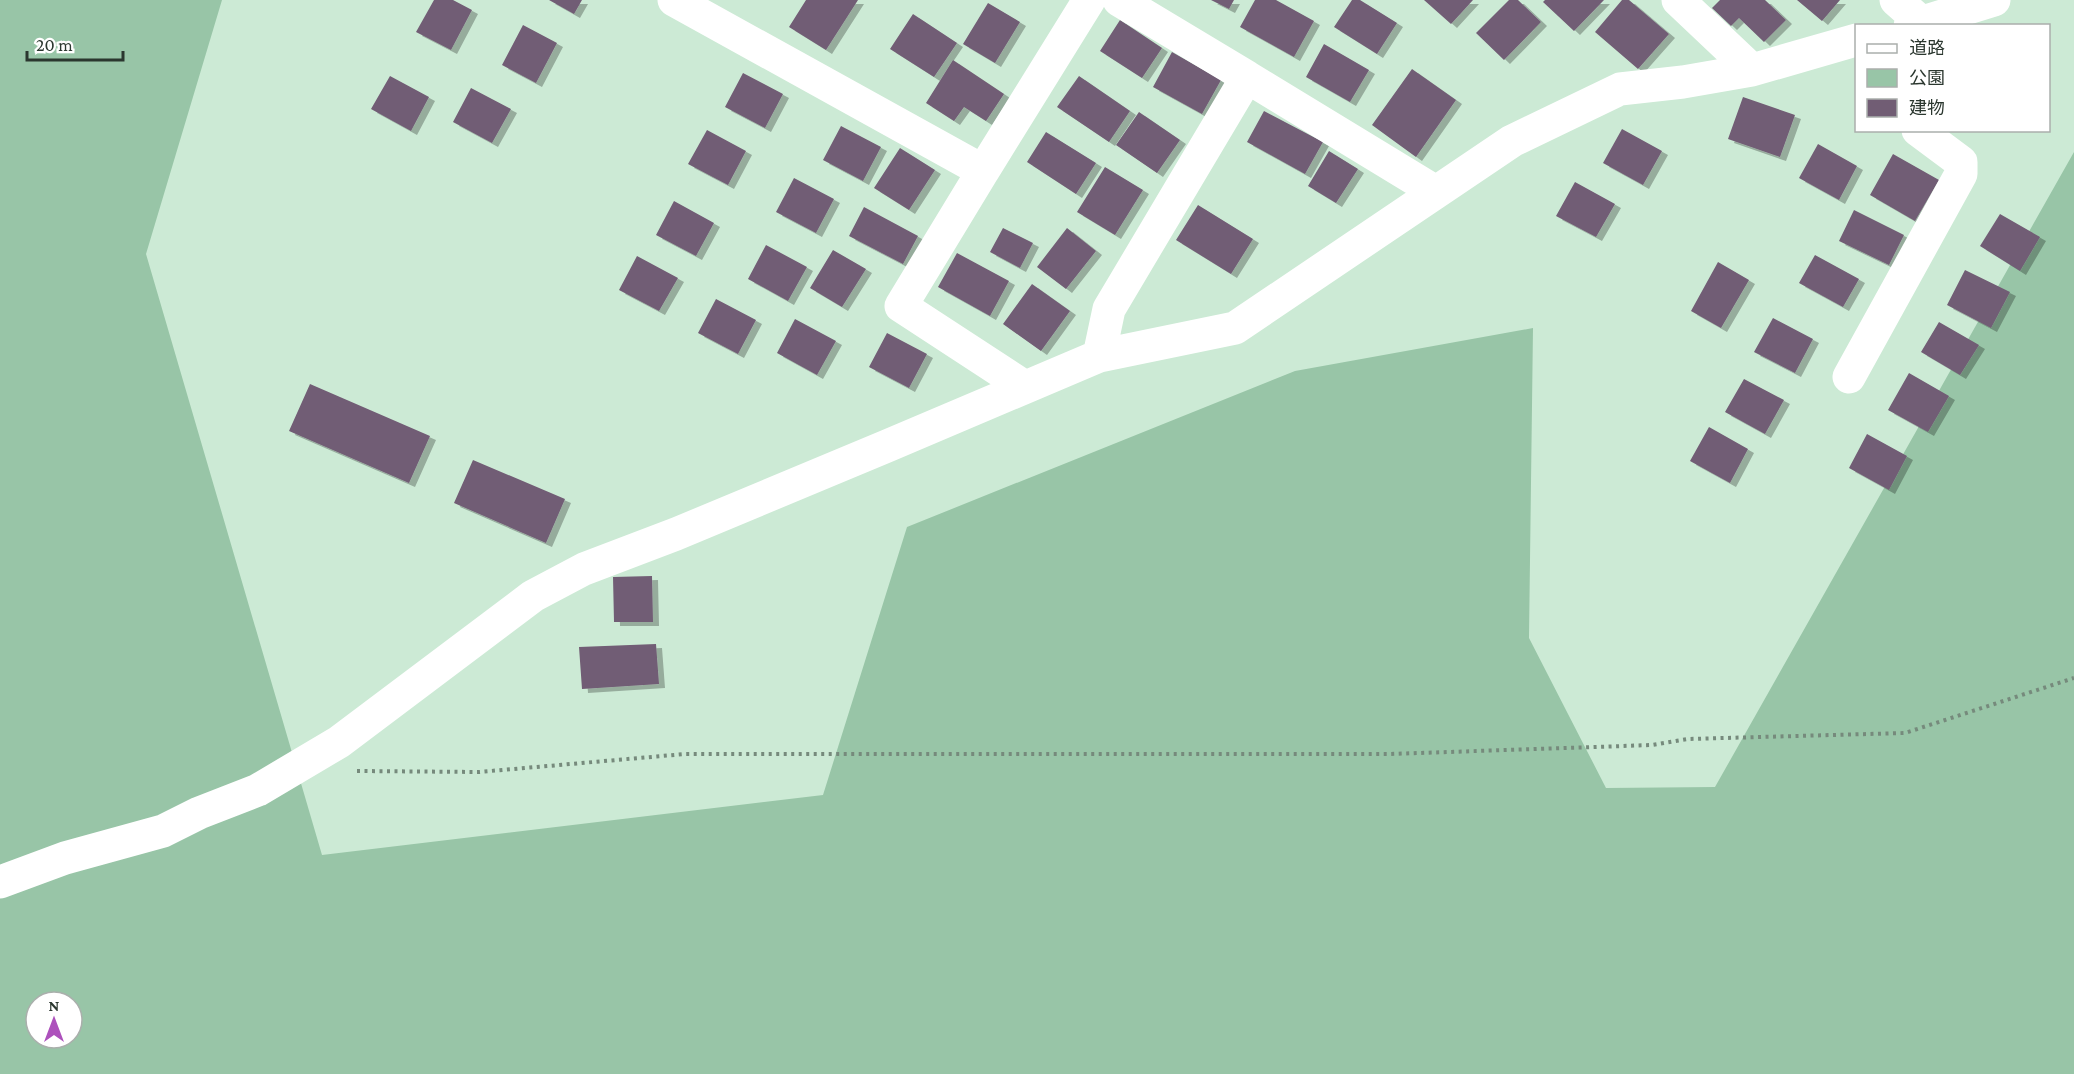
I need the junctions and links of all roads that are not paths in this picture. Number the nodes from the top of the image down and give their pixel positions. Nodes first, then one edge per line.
1 (674, 0) edge
2 (1089, 0) edge
3 (1119, 0) edge
4 (1678, 0) edge
5 (1896, 0) edge
6 (1994, 0) edge
7 (1916, 24) edge
8 (1854, 48) edge
9 (1752, 70) junction
10 (1246, 77) junction
11 (1921, 132) edge
12 (983, 171) junction
13 (1436, 192) junction
14 (1099, 356) junction
15 (1849, 376) dead end
16 (1025, 387) junction
17 (0, 882) edge

1 - 12 street
2 - 12 street
3 - 10 street
4 - 9 street
5 - 7 street
6 - 7 street
8 - 9 street
9 - 13 street
10 - 13 street
10 - 14 street
11 - 15 street
12 - 16 street
13 - 14 street
14 - 16 street
16 - 17 street

